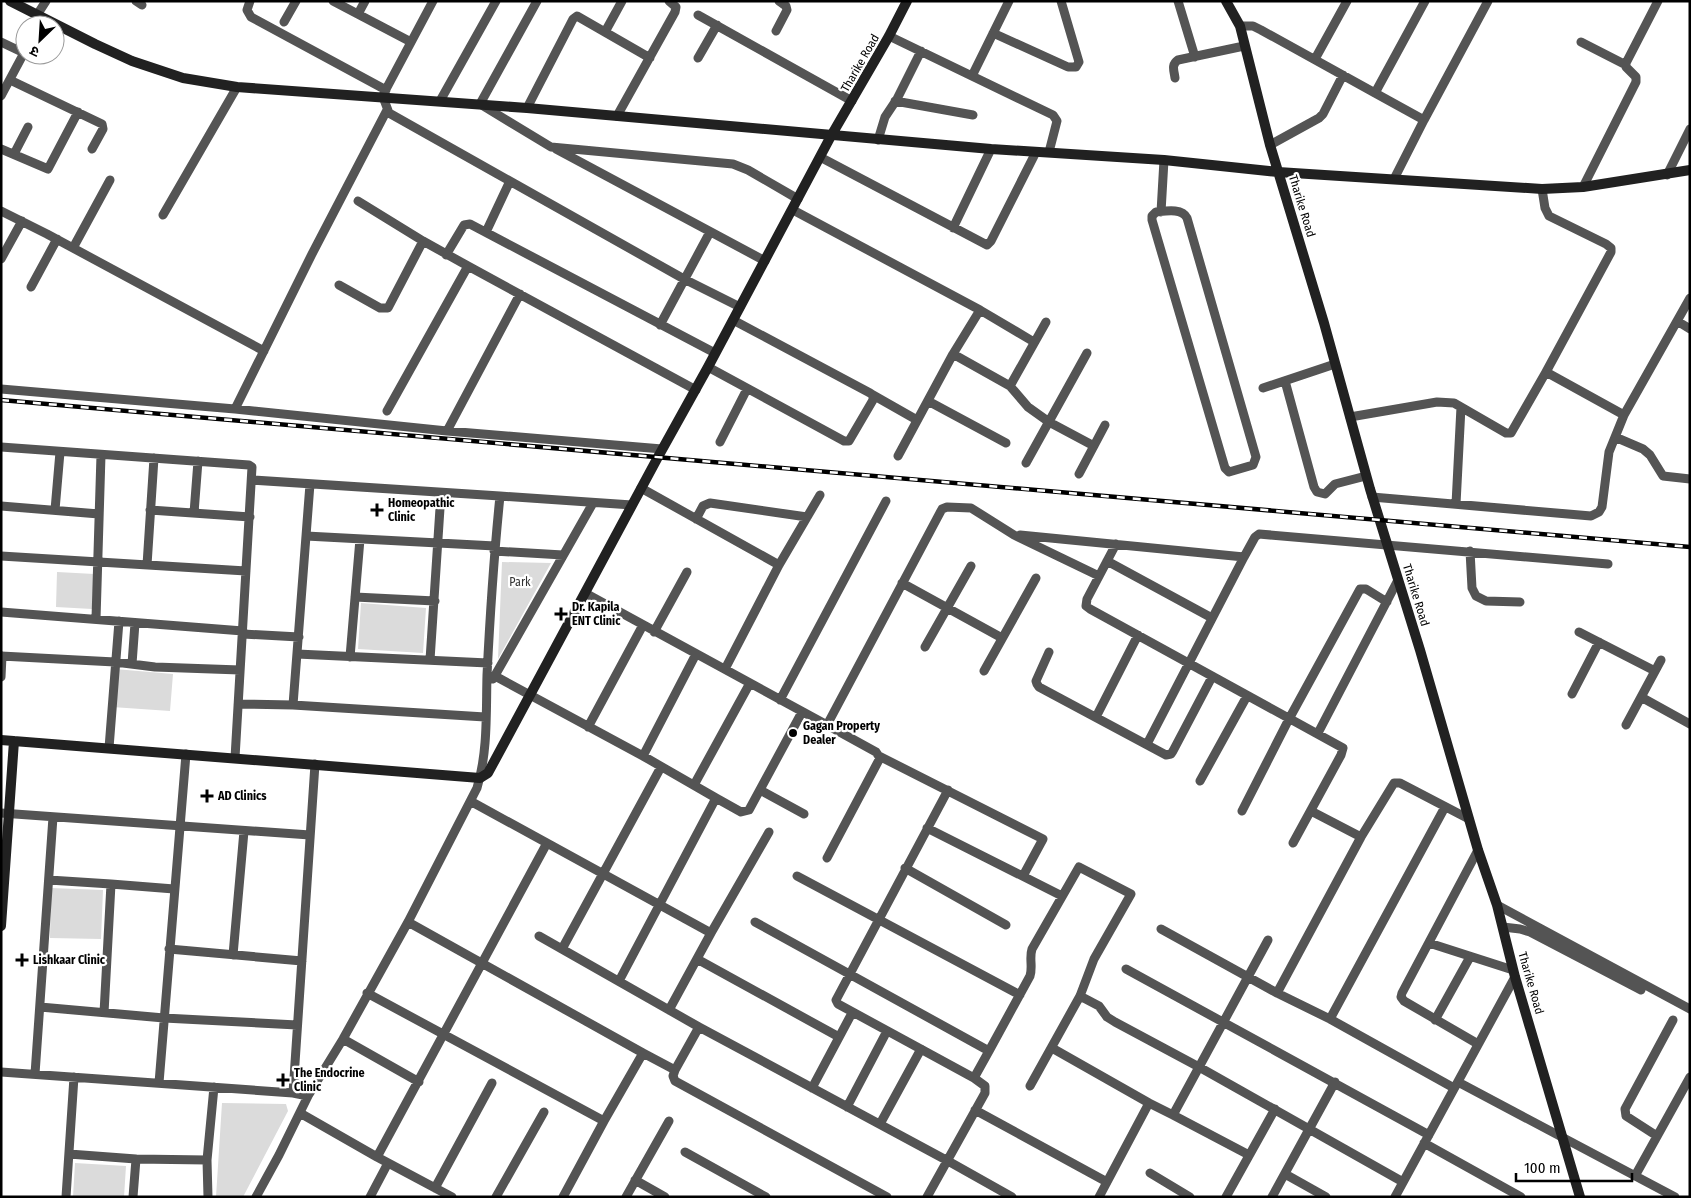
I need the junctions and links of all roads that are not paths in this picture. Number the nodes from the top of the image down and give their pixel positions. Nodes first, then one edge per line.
1 (10, 1) edge
2 (46, 1) edge
3 (250, 1) edge
4 (296, 1) edge
5 (333, 1) edge
6 (365, 1) edge
7 (433, 1) edge
8 (496, 1) edge
9 (537, 1) edge
10 (622, 1) edge
11 (669, 1) edge
12 (778, 1) edge
13 (1009, 1) edge
14 (1061, 1) edge
15 (1178, 1) edge
16 (1226, 1) edge
17 (1347, 1) edge
18 (1425, 1) edge
19 (1488, 1) edge
20 (1658, 1) edge
21 (904, 2) edge
22 (23, 4) edge
23 (358, 14) junction
24 (698, 14) dead end
25 (35, 15) edge
26 (41, 15) edge
27 (284, 22) dead end
28 (717, 25) junction
29 (1240, 26) junction
30 (65, 30) edge
31 (776, 30) dead end
32 (606, 32) junction
33 (993, 33) junction
34 (889, 36) junction
35 (1, 42) edge
36 (411, 42) junction
37 (1581, 42) dead end
38 (1244, 46) junction
39 (15, 48) edge
40 (921, 51) junction
41 (1195, 57) junction
42 (650, 58) junction
43 (698, 58) dead end
44 (1315, 59) junction
45 (18, 65) edge
46 (1626, 65) junction
47 (1343, 75) junction
48 (972, 76) junction
49 (1175, 78) dead end
50 (10, 80) junction
51 (237, 87) junction
52 (1375, 93) junction
53 (384, 94) junction
54 (1, 96) edge
55 (440, 101) junction
56 (852, 101) junction
57 (896, 101) junction
58 (480, 104) junction
59 (527, 108) junction
60 (387, 110) junction
61 (78, 112) junction
62 (973, 115) dead end
63 (617, 116) junction
64 (1424, 120) junction
65 (28, 127) dead end
66 (1690, 129) edge
67 (831, 136) junction
68 (878, 140) junction
69 (1270, 145) junction
70 (551, 147) junction
71 (1, 148) edge
72 (92, 149) dead end
73 (991, 149) junction
74 (1036, 152) junction
75 (1049, 152) junction
76 (14, 154) junction
77 (820, 157) junction
78 (1164, 160) junction
79 (1690, 170) edge
80 (1278, 172) junction
81 (1667, 175) junction
82 (1394, 179) junction
83 (110, 180) dead end
84 (510, 182) junction
85 (1583, 187) junction
86 (1542, 190) junction
87 (798, 199) junction
88 (358, 201) dead end
89 (793, 210) junction
90 (1, 211) edge
91 (1161, 212) junction
92 (163, 215) dead end
93 (22, 221) junction
94 (953, 228) junction
95 (486, 232) junction
96 (710, 232) junction
97 (57, 239) junction
98 (423, 242) junction
99 (73, 248) junction
100 (446, 255) junction
101 (1, 259) edge
102 (765, 261) junction
103 (468, 266) junction
104 (684, 279) junction
105 (339, 285) dead end
106 (31, 287) dead end
107 (520, 294) junction
108 (1690, 298) edge
109 (740, 307) junction
110 (980, 310) junction
111 (733, 320) junction
112 (1046, 322) dead end
113 (1677, 322) junction
114 (660, 325) junction
115 (1690, 329) edge
116 (1034, 342) junction
117 (264, 351) junction
118 (715, 353) junction
119 (1087, 353) dead end
120 (953, 354) junction
121 (1335, 364) junction
122 (708, 367) junction
123 (1546, 372) junction
124 (1285, 381) junction
125 (1010, 386) junction
126 (1263, 388) dead end
127 (1, 389) edge
128 (747, 389) junction
129 (696, 390) junction
130 (873, 395) junction
131 (928, 401) junction
132 (1461, 407) junction
133 (236, 409) junction
134 (388, 411) dead end
135 (1624, 415) junction
136 (1350, 417) junction
137 (917, 420) junction
138 (1049, 422) junction
139 (1105, 424) dead end
140 (447, 430) junction
141 (1615, 437) junction
142 (720, 442) dead end
143 (1006, 443) dead end
144 (1094, 446) junction
145 (1, 447) edge
146 (662, 449) junction
147 (60, 452) junction
148 (101, 454) junction
149 (898, 456) dead end
150 (154, 458) junction
151 (198, 461) junction
152 (1026, 463) dead end
153 (1079, 474) dead end
154 (1366, 476) junction
155 (1690, 479) edge
156 (252, 480) junction
157 (310, 484) junction
158 (641, 488) junction
159 (441, 493) junction
160 (820, 495) dead end
161 (500, 496) junction
162 (1372, 497) junction
163 (886, 501) dead end
164 (593, 503) junction
165 (1456, 504) junction
166 (632, 505) junction
167 (1, 506) edge
168 (55, 510) junction
169 (150, 510) junction
170 (194, 513) junction
171 (99, 514) junction
172 (250, 517) junction
173 (808, 517) junction
174 (696, 519) junction
175 (1014, 535) junction
176 (306, 536) junction
177 (360, 539) junction
178 (439, 543) junction
179 (1116, 544) junction
180 (1388, 545) junction
181 (495, 548) junction
182 (1470, 551) junction
183 (563, 555) junction
184 (1, 556) edge
185 (1244, 557) junction
186 (1107, 561) junction
187 (98, 562) junction
188 (1608, 564) dead end
189 (147, 565) junction
190 (779, 565) junction
191 (971, 566) dead end
192 (246, 572) junction
193 (687, 572) dead end
194 (1099, 576) junction
195 (1036, 578) dead end
196 (1398, 580) junction
197 (902, 583) junction
198 (585, 593) junction
199 (355, 597) junction
200 (435, 601) junction
201 (1387, 602) junction
202 (1520, 602) dead end
203 (947, 608) junction
204 (1, 612) edge
205 (1212, 618) junction
206 (96, 620) junction
207 (119, 621) junction
208 (135, 622) junction
209 (643, 625) junction
210 (243, 632) junction
211 (654, 632) junction
212 (1578, 632) dead end
213 (1138, 635) junction
214 (299, 637) junction
215 (1002, 638) junction
216 (1599, 642) junction
217 (925, 647) dead end
218 (1050, 652) dead end
219 (297, 654) junction
220 (696, 654) junction
221 (2, 656) edge
222 (350, 657) junction
223 (430, 660) junction
224 (1661, 660) dead end
225 (115, 662) junction
226 (488, 663) junction
227 (132, 664) junction
228 (1188, 664) junction
229 (725, 669) junction
230 (240, 670) junction
231 (984, 671) dead end
232 (1654, 671) junction
233 (495, 676) junction
234 (1, 677) edge
235 (1212, 677) junction
236 (750, 683) junction
237 (487, 690) junction
238 (530, 694) junction
239 (1572, 694) dead end
240 (1247, 696) junction
241 (1641, 697) junction
242 (780, 700) junction
243 (238, 704) junction
244 (293, 706) junction
245 (802, 712) junction
246 (1096, 717) junction
247 (485, 718) junction
248 (1288, 719) junction
249 (1690, 724) edge
250 (827, 725) junction
251 (1626, 725) dead end
252 (588, 727) junction
253 (1318, 733) junction
254 (1, 740) edge
255 (14, 741) junction
256 (1147, 744) junction
257 (109, 748) junction
258 (186, 754) junction
259 (643, 756) junction
260 (879, 756) junction
261 (235, 758) junction
262 (315, 764) junction
263 (662, 766) junction
264 (480, 778) junction
265 (1200, 781) dead end
266 (694, 785) junction
267 (760, 790) junction
268 (948, 790) junction
269 (716, 798) junction
270 (472, 802) junction
271 (1445, 807) junction
272 (1242, 811) dead end
273 (1311, 811) junction
274 (5, 814) edge
275 (804, 814) dead end
276 (53, 817) junction
277 (1469, 819) junction
278 (179, 826) junction
279 (927, 828) junction
280 (244, 831) junction
281 (769, 832) dead end
282 (310, 835) junction
283 (1361, 837) junction
284 (548, 843) junction
285 (1293, 843) dead end
286 (1478, 850) junction
287 (827, 858) dead end
288 (905, 868) junction
289 (603, 874) junction
290 (796, 876) dead end
291 (1023, 876) junction
292 (49, 880) junction
293 (111, 884) junction
294 (174, 889) junction
295 (1062, 896) junction
296 (660, 905) junction
297 (1497, 905) junction
298 (879, 920) junction
299 (408, 922) junction
300 (755, 922) dead end
301 (1006, 925) dead end
302 (1, 926) edge
303 (1503, 927) junction
304 (1161, 929) dead end
305 (711, 933) junction
306 (539, 936) dead end
307 (1268, 940) dead end
308 (1429, 943) junction
309 (170, 949) junction
310 (562, 949) junction
311 (233, 955) junction
312 (1470, 957) junction
313 (697, 959) junction
314 (302, 961) junction
315 (483, 964) junction
316 (1126, 969) dead end
317 (1514, 974) junction
318 (848, 975) junction
319 (1247, 977) junction
320 (619, 982) junction
321 (368, 993) junction
322 (1277, 993) junction
323 (1020, 995) junction
324 (1080, 996) junction
325 (40, 1007) junction
326 (1690, 1009) edge
327 (669, 1010) junction
328 (104, 1013) junction
329 (852, 1013) junction
330 (1690, 1015) edge
331 (164, 1018) junction
332 (1330, 1019) junction
333 (1435, 1020) junction
334 (1673, 1020) dead end
335 (1223, 1023) junction
336 (297, 1026) junction
337 (699, 1027) junction
338 (887, 1030) junction
339 (444, 1035) junction
340 (839, 1037) junction
341 (343, 1039) junction
342 (1478, 1044) junction
343 (1052, 1048) junction
344 (921, 1049) junction
345 (989, 1051) junction
346 (643, 1053) junction
347 (1199, 1067) junction
348 (675, 1070) junction
349 (1, 1072) edge
350 (35, 1074) junction
351 (1690, 1076) edge
352 (74, 1077) junction
353 (974, 1078) junction
354 (419, 1082) junction
355 (1335, 1082) junction
356 (160, 1083) junction
357 (492, 1083) dead end
358 (1456, 1085) junction
359 (1030, 1086) dead end
360 (214, 1087) junction
361 (812, 1088) junction
362 (292, 1093) junction
363 (308, 1096) junction
364 (1150, 1103) junction
365 (847, 1107) junction
366 (975, 1110) junction
367 (1275, 1110) junction
368 (544, 1112) dead end
369 (300, 1113) junction
370 (1173, 1115) junction
371 (604, 1121) junction
372 (669, 1121) dead end
373 (880, 1124) junction
374 (1309, 1129) junction
375 (1562, 1136) junction
376 (1657, 1136) junction
377 (1426, 1139) junction
378 (685, 1152) dead end
379 (69, 1154) junction
380 (1249, 1155) junction
381 (377, 1157) junction
382 (136, 1159) junction
383 (207, 1160) junction
384 (948, 1160) junction
385 (388, 1164) junction
386 (1150, 1174) dead end
387 (1285, 1174) junction
388 (1636, 1176) junction
389 (635, 1180) junction
390 (1107, 1182) junction
391 (1403, 1182) junction
392 (435, 1188) junction
393 (66, 1197) edge
394 (132, 1197) edge
395 (208, 1197) edge
396 (256, 1197) edge
397 (370, 1197) edge
398 (452, 1197) edge
399 (496, 1197) edge
400 (563, 1197) edge
401 (626, 1197) edge
402 (665, 1197) edge
403 (766, 1197) edge
404 (887, 1197) edge
405 (927, 1197) edge
406 (1012, 1197) edge
407 (1099, 1197) edge
408 (1190, 1197) edge
409 (1226, 1197) edge
410 (1272, 1197) edge
411 (1326, 1197) edge
412 (1395, 1197) edge
413 (1521, 1197) edge
414 (1580, 1197) edge
415 (1675, 1197) edge

1 - 22 street
2 - 26 street
3 - 53 street
4 - 27 street
5 - 23 street
6 - 23 street
7 - 36 street
8 - 55 street
9 - 58 street
10 - 32 street
11 - 42 street
12 - 31 street
13 - 33 street
14 - 33 street
15 - 41 street
16 - 29 street, Tharike Road
17 - 44 street
18 - 52 street
19 - 64 street
20 - 46 street
21 - 34 street, Tharike Road
22 - 25 street
23 - 36 street
24 - 28 street
28 - 43 street
28 - 56 street
29 - 38 street, Tharike Road
29 - 44 street
30 - 51 street
32 - 42 street
32 - 59 street
33 - 48 street
34 - 40 street
34 - 56 street, Tharike Road
35 - 39 street
36 - 53 street
37 - 46 street
38 - 41 street
38 - 69 street, Tharike Road
40 - 48 street
40 - 57 street
41 - 49 street
42 - 63 street
44 - 47 street
45 - 50 street
46 - 85 street
47 - 52 street
47 - 69 street
48 - 75 street
50 - 54 street
50 - 61 street
51 - 53 street
51 - 92 street
52 - 64 street
53 - 55 street
53 - 60 street
55 - 58 street
56 - 67 street, Tharike Road
57 - 62 street
57 - 68 street
58 - 59 street
58 - 70 street
59 - 63 street
60 - 84 street
60 - 117 street
61 - 72 street
61 - 76 street
63 - 67 street
64 - 82 street
65 - 76 street
66 - 81 street
67 - 68 street
67 - 77 street, Tharike Road
68 - 73 street
69 - 80 street, Tharike Road
70 - 87 street
70 - 96 street
71 - 76 street
73 - 74 street
73 - 94 street
74 - 75 street
74 - 94 street
75 - 78 street
77 - 87 street, Tharike Road
77 - 94 street
78 - 80 street
78 - 91 street
79 - 81 street
80 - 82 street
80 - 121 street, Tharike Road
81 - 85 street
82 - 86 street
83 - 99 street
84 - 95 street
84 - 104 street
85 - 86 street
86 - 123 street
87 - 89 street, Tharike Road
88 - 98 street
89 - 102 street, Tharike Road
89 - 110 street
90 - 93 street
91 - 91 street
93 - 97 street
93 - 101 street
95 - 100 street
95 - 114 street
96 - 102 street
96 - 104 street
97 - 99 street
97 - 106 street
98 - 100 street
98 - 105 street
99 - 117 street
100 - 103 street
102 - 109 street, Tharike Road
103 - 107 street
103 - 134 street
104 - 109 street
104 - 114 street
107 - 129 street
107 - 140 street
108 - 113 street
109 - 111 street, Tharike Road
110 - 116 street
110 - 120 street
111 - 118 street, Tharike Road
111 - 130 street
112 - 116 street
113 - 115 street
113 - 135 street
114 - 118 street
116 - 125 street
117 - 133 street
118 - 122 street, Tharike Road
119 - 138 street
120 - 125 street
120 - 131 street
121 - 124 street
121 - 136 street, Tharike Road
122 - 128 street
122 - 129 street, Tharike Road
123 - 132 street
123 - 135 street
124 - 126 street
124 - 154 street
125 - 138 street
127 - 133 street
128 - 130 street
128 - 142 street
129 - 146 street, Tharike Road
130 - 137 street
131 - 137 street
131 - 143 street
132 - 136 street
132 - 165 street
133 - 140 street
135 - 141 street
136 - 154 street, Tharike Road
137 - 149 street
138 - 144 street
138 - 152 street
139 - 144 street
140 - 146 street
141 - 155 street
141 - 165 street
144 - 153 street
145 - 147 street
146 - 158 street, Tharike Road
147 - 148 street
147 - 168 street
148 - 150 street
148 - 171 street
150 - 151 street
150 - 169 street
151 - 156 street
151 - 170 street
154 - 162 street, Tharike Road
156 - 157 street
156 - 172 street
157 - 159 street
157 - 176 street
158 - 166 street, Tharike Road
158 - 174 street
159 - 161 street
159 - 178 street
160 - 173 street
161 - 164 street
161 - 181 street
162 - 165 street
162 - 180 street, Tharike Road
163 - 242 street
164 - 166 street
164 - 183 street
166 - 198 street, Tharike Road
167 - 168 street
168 - 171 street
169 - 170 street
169 - 189 street
170 - 172 street
171 - 187 street
172 - 192 street
173 - 174 street
173 - 190 street
174 - 190 street
175 - 179 street
175 - 194 street
175 - 197 street
176 - 177 street
176 - 214 street
177 - 178 street
177 - 199 street
178 - 181 street
178 - 200 street
179 - 185 street
179 - 186 street
180 - 182 street
180 - 185 street
180 - 196 street, Tharike Road
181 - 183 street
181 - 226 street
182 - 188 street
182 - 202 street
183 - 233 street
184 - 187 street
185 - 205 street
186 - 194 street
186 - 205 street
187 - 189 street
187 - 206 street
189 - 192 street
190 - 229 street
191 - 203 street
192 - 210 street
193 - 211 street
194 - 213 street
195 - 215 street
196 - 201 street
196 - 277 street, Tharike Road
197 - 203 street
197 - 250 street
198 - 209 street
198 - 238 street, Tharike Road
199 - 200 street
199 - 222 street
200 - 223 street
201 - 248 street
201 - 253 street
203 - 215 street
203 - 217 street
204 - 206 street
205 - 228 street
206 - 207 street
207 - 208 street
207 - 225 street
208 - 210 street
208 - 227 street
209 - 211 street
209 - 252 street
210 - 214 street
210 - 230 street
211 - 220 street
212 - 216 street
213 - 228 street
213 - 246 street
214 - 219 street
215 - 231 street
216 - 232 street
216 - 239 street
218 - 246 street
219 - 222 street
219 - 244 street
220 - 229 street
220 - 259 street
221 - 225 street
221 - 234 street
222 - 223 street
223 - 226 street
224 - 232 street
225 - 227 street
225 - 257 street
226 - 237 street
227 - 230 street
228 - 235 street
228 - 256 street
229 - 236 street
230 - 243 street
232 - 241 street
233 - 237 street
233 - 238 street
235 - 240 street
235 - 256 street
236 - 242 street
236 - 266 street
237 - 247 street
238 - 252 street
238 - 264 street, Tharike Road
240 - 248 street
240 - 265 street
241 - 249 street
241 - 251 street
242 - 245 street
243 - 244 street
243 - 261 street
244 - 247 street
245 - 250 street
245 - 267 street
246 - 256 street
247 - 264 street
248 - 253 street
248 - 272 street
250 - 260 street
252 - 259 street
253 - 273 street
254 - 255 street
255 - 257 street
255 - 274 street
257 - 258 street
258 - 261 street
258 - 278 street
259 - 263 street
260 - 268 street
260 - 287 street
261 - 262 street
262 - 264 street
262 - 282 street
263 - 266 street
263 - 289 street
264 - 270 street
266 - 269 street
267 - 269 street
267 - 275 street
268 - 279 street
268 - 291 street
269 - 296 street
270 - 284 street
270 - 299 street
271 - 277 street
271 - 283 street
271 - 332 street
273 - 283 street
273 - 285 street
274 - 276 street
274 - 302 street
276 - 278 street
276 - 292 street
277 - 286 street, Tharike Road
278 - 280 street
278 - 294 street
279 - 288 street
279 - 291 street
280 - 282 street
280 - 311 street
281 - 305 street
282 - 314 street
283 - 322 street
284 - 289 street
284 - 315 street
286 - 297 street, Tharike Road
286 - 308 street
288 - 298 street
288 - 301 street
289 - 296 street
289 - 310 street
290 - 298 street
291 - 295 street
292 - 293 street
292 - 325 street
293 - 294 street
293 - 328 street
294 - 309 street
295 - 323 street
295 - 324 street
296 - 305 street
296 - 320 street
297 - 303 street, Tharike Road
297 - 326 street
298 - 318 street
298 - 323 street
299 - 315 street
299 - 321 street
300 - 318 street
303 - 317 street, Tharike Road
303 - 330 street
304 - 319 street
305 - 313 street
306 - 310 street
307 - 319 street
308 - 312 street
308 - 333 street
309 - 311 street
309 - 331 street
310 - 320 street
311 - 314 street
312 - 317 street
312 - 333 street
313 - 327 street
313 - 340 street
314 - 336 street
315 - 339 street
315 - 346 street
316 - 335 street
317 - 342 street
317 - 375 street, Tharike Road
318 - 329 street
318 - 345 street
319 - 322 street
319 - 335 street
320 - 327 street
321 - 339 street
321 - 341 street
322 - 332 street
323 - 345 street
324 - 343 street
324 - 347 street
325 - 328 street
325 - 350 street
327 - 337 street
328 - 331 street
329 - 338 street
329 - 340 street
331 - 336 street
331 - 356 street
332 - 358 street
333 - 342 street
334 - 376 street
335 - 347 street
335 - 355 street
336 - 362 street
337 - 348 street
337 - 361 street
338 - 344 street
338 - 365 street
339 - 354 street
339 - 371 street
340 - 361 street
341 - 354 street
341 - 363 street
342 - 358 street
343 - 359 street
343 - 364 street
344 - 353 street
344 - 373 street
345 - 353 street
346 - 348 street
346 - 371 street
347 - 367 street
347 - 370 street
348 - 404 street
349 - 350 street
350 - 352 street
351 - 376 street
352 - 356 street
352 - 379 street
353 - 366 street
354 - 381 street
355 - 374 street
355 - 377 street
356 - 360 street
357 - 392 street
358 - 375 street
358 - 377 street
360 - 362 street
360 - 383 street
361 - 365 street
362 - 363 street
363 - 369 street
364 - 370 street
364 - 390 street
365 - 373 street
366 - 384 street
366 - 390 street
367 - 374 street
367 - 380 street
368 - 399 street
369 - 381 street
369 - 396 street
370 - 380 street
371 - 400 street
372 - 389 street
373 - 384 street
374 - 387 street
374 - 391 street
375 - 388 street
375 - 414 street, Tharike Road
376 - 388 street
377 - 391 street
377 - 413 street
378 - 403 street
379 - 382 street
379 - 393 street
380 - 409 street
381 - 385 street
382 - 383 street
382 - 394 street
383 - 395 street
384 - 405 street
384 - 406 street
385 - 392 street
385 - 397 street
386 - 408 street
387 - 410 street
387 - 411 street
388 - 415 street
389 - 401 street
389 - 402 street
390 - 407 street
391 - 412 street
392 - 398 street

